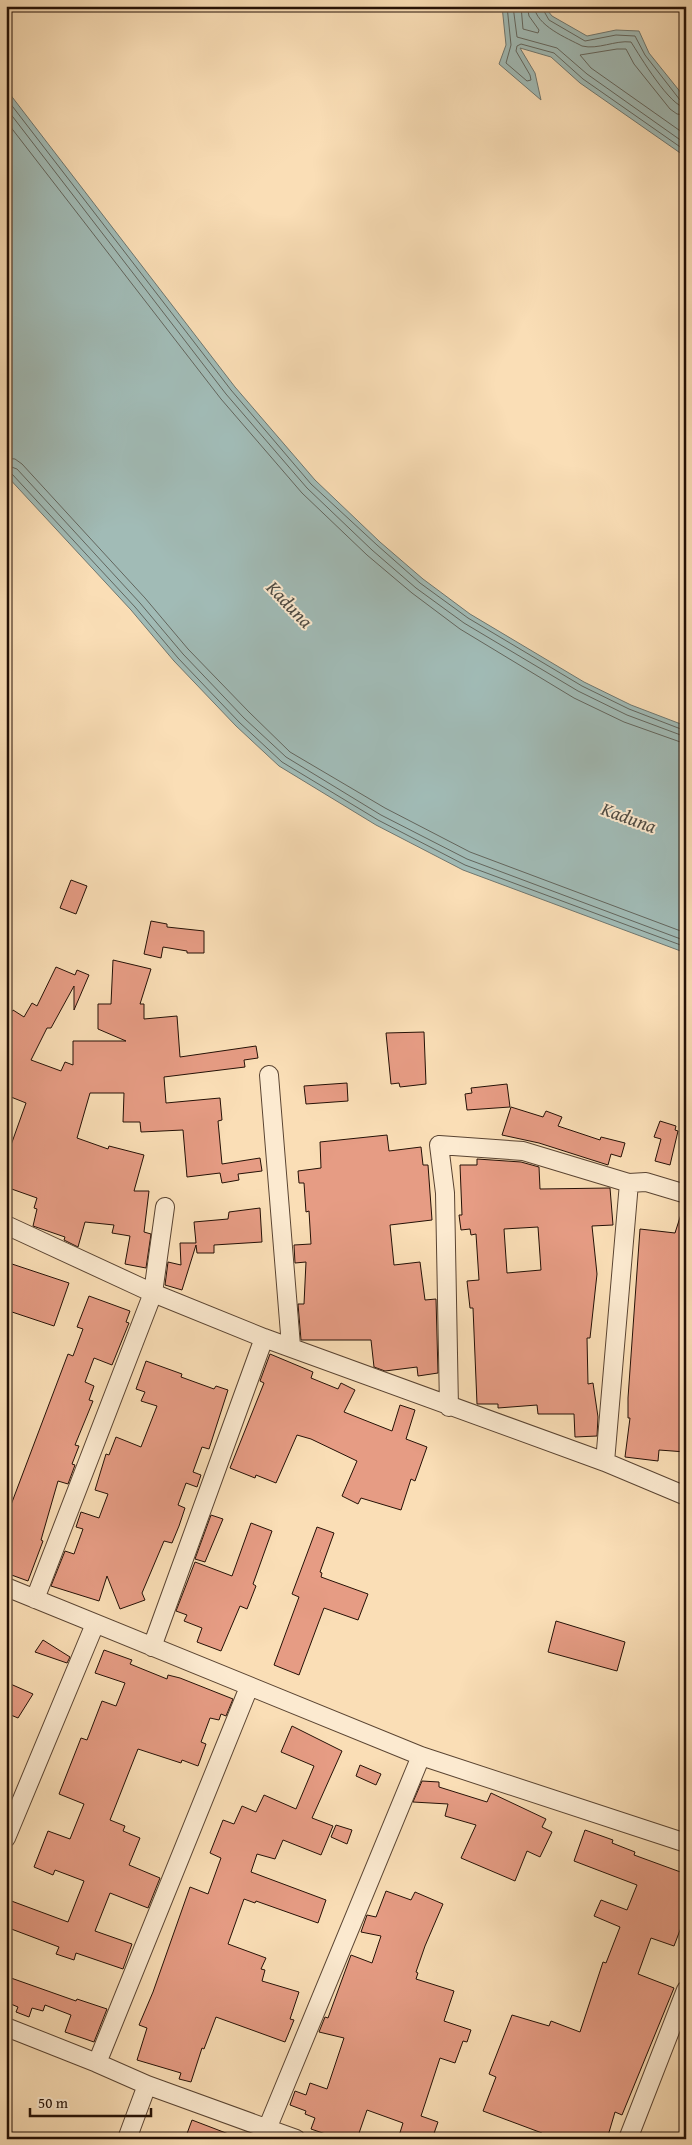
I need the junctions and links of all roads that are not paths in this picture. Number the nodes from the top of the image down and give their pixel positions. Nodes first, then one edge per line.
1 (269, 1075) dead end
2 (630, 1183) junction
3 (686, 1194) edge
4 (164, 1207) dead end
5 (6, 1225) edge
6 (153, 1293) junction
7 (264, 1338) junction
8 (291, 1346) junction
9 (449, 1407) junction
10 (605, 1462) junction
11 (686, 1496) edge
12 (6, 1587) edge
13 (35, 1599) junction
14 (96, 1624) junction
15 (152, 1647) junction
16 (249, 1687) junction
17 (421, 1756) junction
18 (6, 1838) edge
19 (686, 1843) edge
20 (686, 1990) edge
21 (6, 2028) edge
22 (96, 2063) junction
23 (147, 2085) junction
24 (267, 2128) junction
25 (127, 2139) edge
26 (296, 2139) edge
27 (628, 2139) edge

1 - 8 street
2 - 3 street
2 - 9 street
2 - 10 street
4 - 6 street
5 - 6 street
6 - 7 street
6 - 13 street
7 - 8 street
7 - 15 street
8 - 9 street
9 - 10 street
10 - 11 street
12 - 13 street
13 - 14 street
14 - 15 street
14 - 18 street
15 - 16 street
16 - 17 street
16 - 22 street
17 - 19 street
17 - 24 street
20 - 27 street
21 - 22 street
22 - 23 street
23 - 24 street
23 - 25 street
24 - 26 street

